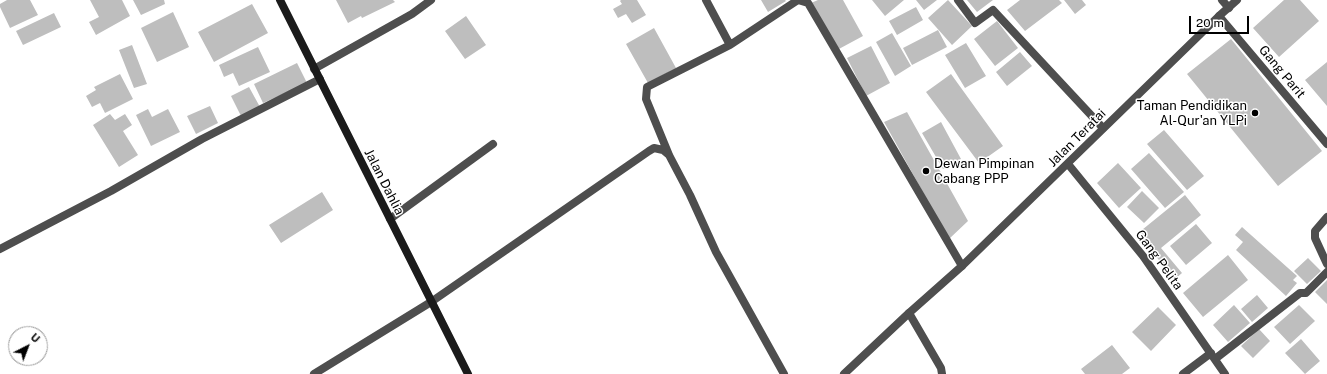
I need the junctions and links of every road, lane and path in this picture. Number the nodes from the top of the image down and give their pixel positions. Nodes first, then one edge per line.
1 (280, 0) edge
2 (431, 0) edge
3 (706, 0) edge
4 (958, 0) edge
5 (1222, 0) edge
6 (1237, 0) edge
7 (1229, 8) junction
8 (1219, 16) junction
9 (730, 45) junction
10 (314, 69) junction
11 (320, 79) junction
12 (1103, 128) junction
13 (493, 144) dead end
14 (1327, 144) edge
15 (669, 155) junction
16 (1068, 164) junction
17 (1327, 217) edge
18 (390, 219) junction
19 (0, 249) edge
20 (1327, 264) edge
21 (962, 266) junction
22 (1327, 272) edge
23 (431, 302) junction
24 (909, 313) junction
25 (1213, 356) junction
26 (314, 374) edge
27 (468, 374) edge
28 (784, 374) edge
29 (844, 374) edge
30 (942, 374) edge
31 (1183, 374) edge
32 (1225, 374) edge

1 - 10 main road, Jalan Dahlia
2 - 10 street
3 - 9 street
4 - 12 street
5 - 7 street
6 - 7 street, Jalan Teratai
7 - 8 street, Jalan Teratai
8 - 12 street, Jalan Teratai
8 - 14 street, Gang Parit
9 - 15 street
9 - 21 street
10 - 11 main road, Jalan Dahlia
11 - 18 main road, Jalan Dahlia
11 - 19 street
12 - 16 street, Jalan Teratai
13 - 18 street
15 - 23 street
15 - 28 street
16 - 21 street, Jalan Teratai
16 - 25 street, Gang Pelita
17 - 20 street
18 - 23 main road, Jalan Dahlia
21 - 24 street, Jalan Teratai
22 - 25 street
23 - 26 street
23 - 27 main road, Jalan Dahlia
24 - 29 street, Jalan Teratai
24 - 30 street
25 - 31 street
25 - 32 street, Gang Pelita

